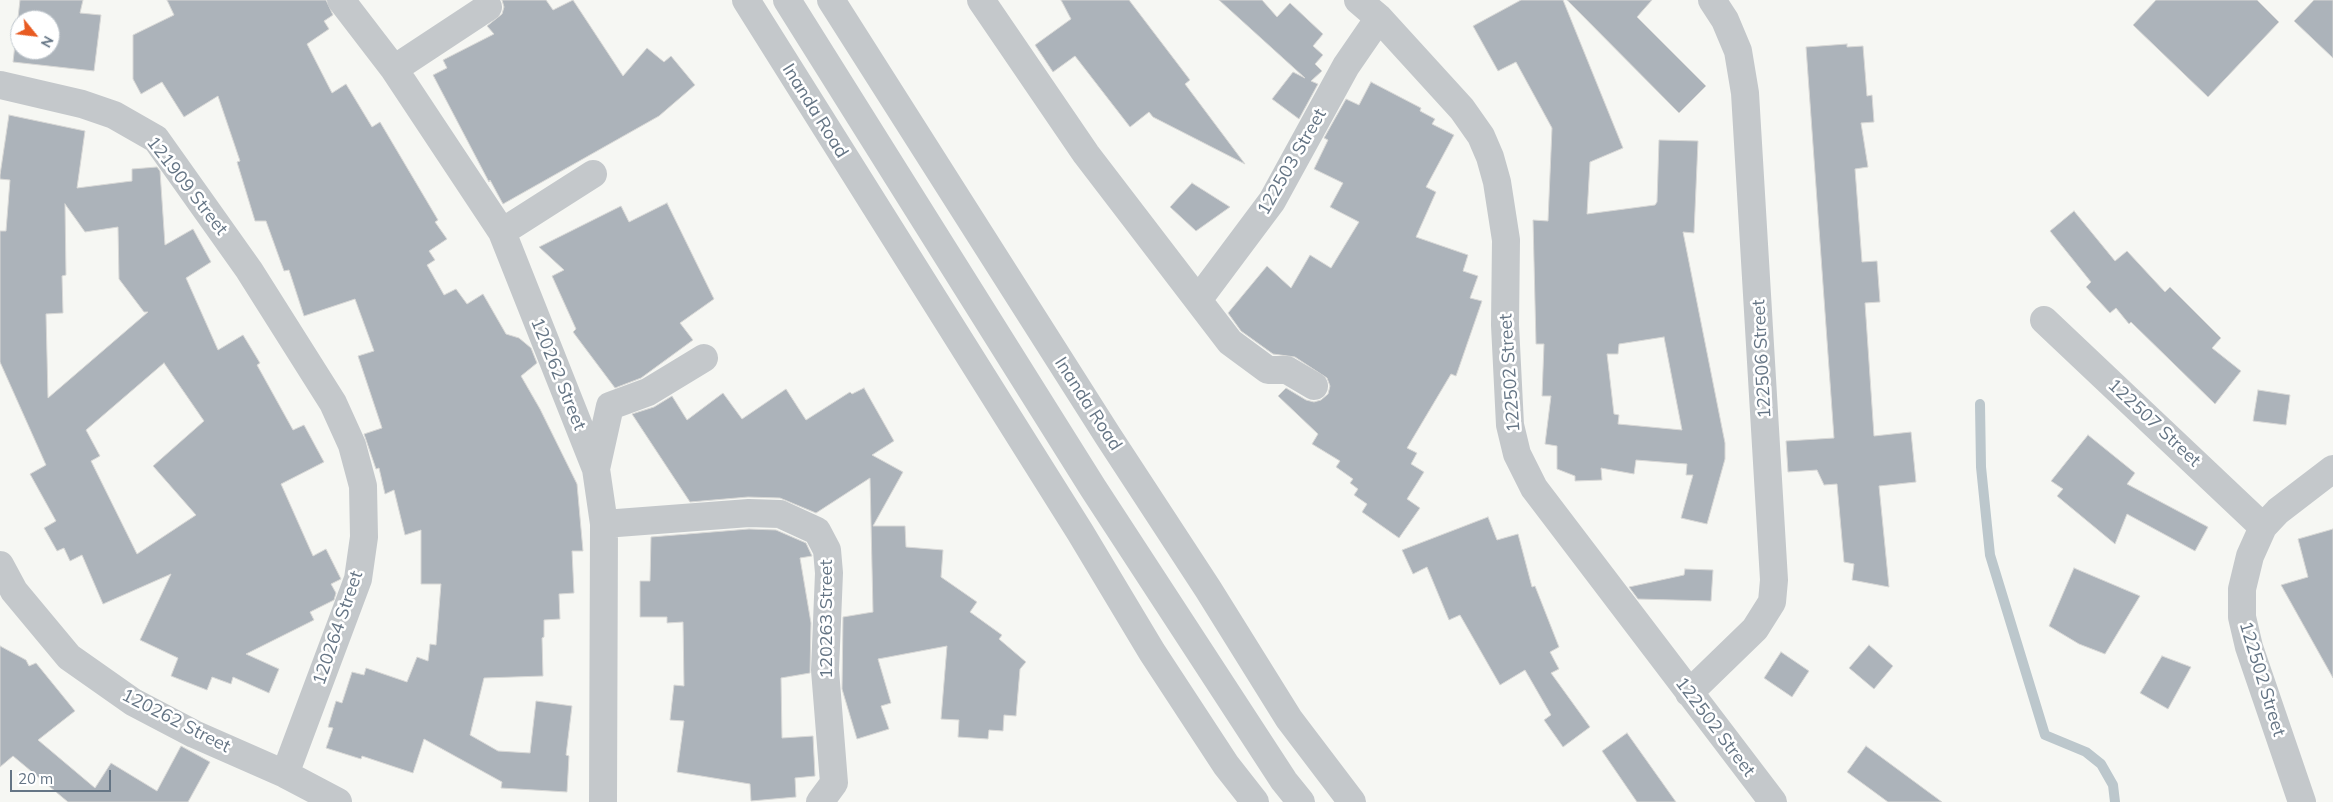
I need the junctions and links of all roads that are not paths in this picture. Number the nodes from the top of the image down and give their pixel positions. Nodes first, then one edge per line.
1 (341, 0) edge
2 (746, 0) edge
3 (787, 0) edge
4 (831, 0) edge
5 (981, 0) edge
6 (1358, 0) edge
7 (1712, 0) edge
8 (488, 7) dead end
9 (1379, 18) junction
10 (394, 69) junction
11 (0, 85) edge
12 (593, 174) dead end
13 (502, 232) junction
14 (1198, 300) junction
15 (2044, 320) dead end
16 (296, 344) joint
17 (704, 358) dead end
18 (1314, 386) dead end
19 (596, 469) junction
20 (2333, 469) edge
21 (604, 524) junction
22 (2264, 527) junction
23 (0, 565) edge
24 (1689, 693) junction
25 (285, 774) junction
26 (338, 802) edge
27 (604, 802) edge
28 (820, 802) edge
29 (1255, 802) edge
30 (1301, 802) edge
31 (1352, 802) edge
32 (1773, 802) edge
33 (2302, 802) edge

1 - 10 street, 120262 Street
2 - 29 street, Inanda Road
3 - 30 street
4 - 31 street, Inanda Road
5 - 14 street
6 - 9 street, 122502 Street
7 - 24 street, 122506 Street
8 - 10 street
9 - 14 street, 122503 Street
9 - 24 street, 122502 Street
10 - 13 street, 120262 Street
11 - 16 street, 121909 Street
12 - 13 street
13 - 19 street, 120262 Street
14 - 18 street
15 - 22 street, 122507 Street
16 - 25 street, 120264 Street
17 - 19 street
19 - 21 street, 120262 Street
20 - 22 street, 122502 Street
21 - 27 street, 120262 Street
21 - 28 street, 120263 Street
22 - 33 street, 122502 Street
23 - 25 street, 120262 Street
24 - 32 street, 122502 Street
25 - 26 street, 120262 Street

